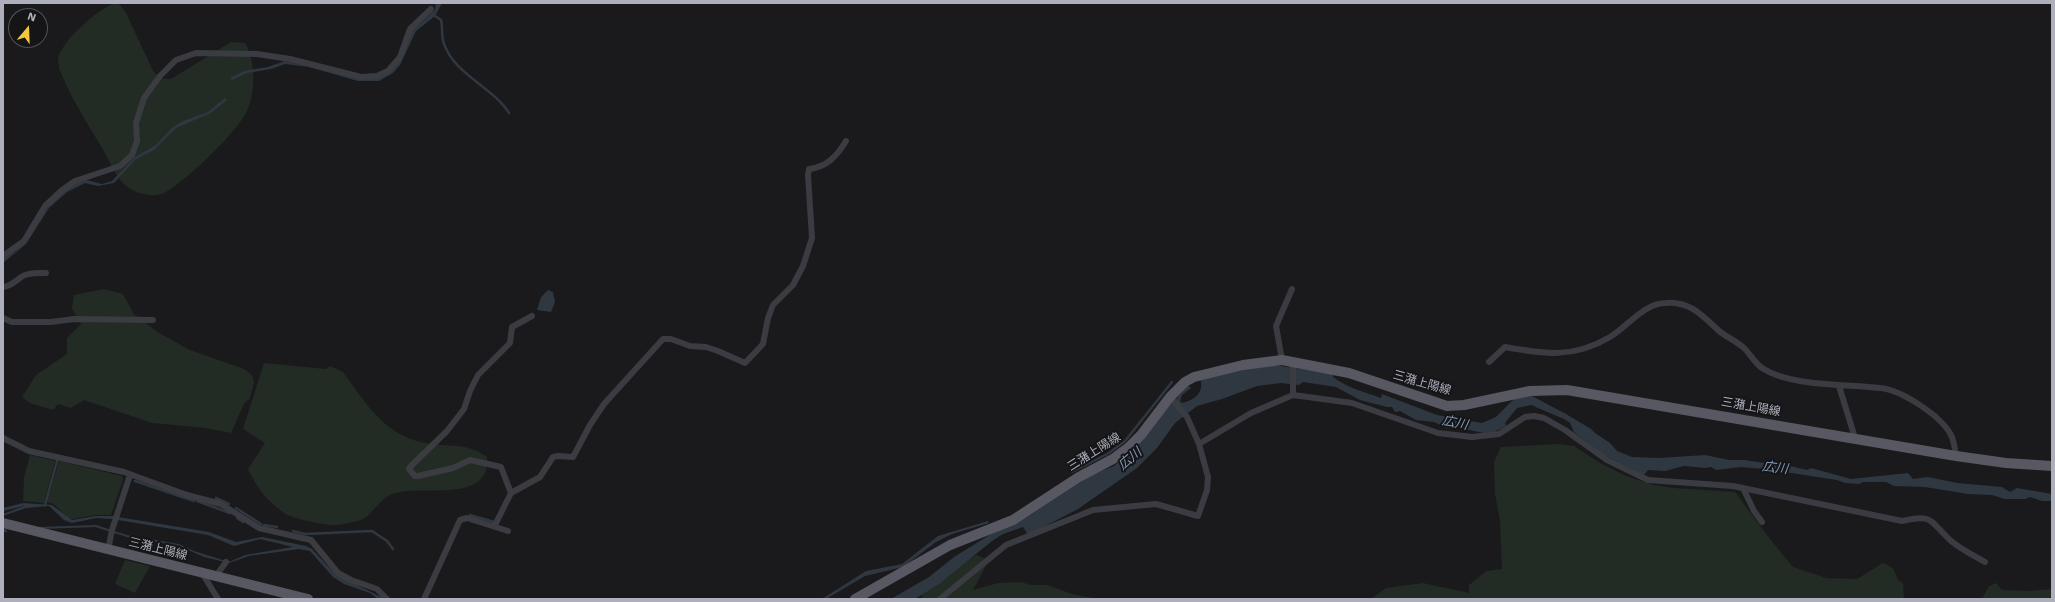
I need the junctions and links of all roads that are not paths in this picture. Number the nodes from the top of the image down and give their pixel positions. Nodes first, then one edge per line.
1 (431, 9) dead end
2 (846, 141) dead end
3 (3, 256) edge
4 (46, 273) dead end
5 (3, 287) edge
6 (1292, 289) dead end
7 (532, 316) dead end
8 (3, 318) edge
9 (153, 320) dead end
10 (1282, 360) junction
11 (1488, 362) dead end
12 (1293, 365) junction
13 (1839, 386) junction
14 (1293, 395) junction
15 (1172, 399) junction
16 (3, 438) edge
17 (1855, 438) junction
18 (1199, 444) junction
19 (1956, 456) junction
20 (2052, 466) edge
21 (130, 476) junction
22 (1743, 488) junction
23 (511, 493) junction
24 (1762, 522) dead end
25 (3, 523) edge
26 (495, 525) junction
27 (508, 531) dead end
28 (108, 550) junction
29 (226, 562) dead end
30 (1985, 562) dead end
31 (202, 573) junction
32 (216, 576) junction
33 (218, 599) edge
34 (308, 599) edge
35 (387, 599) edge
36 (424, 599) edge
37 (854, 599) edge
38 (940, 599) edge

1 - 3 street
2 - 23 street
4 - 5 street
6 - 10 street
7 - 23 street
8 - 9 street
10 - 12 main road, 三潴上陽線
10 - 15 main road, 三潴上陽線
11 - 13 street
12 - 14 street
12 - 17 main road, 三潴上陽線
13 - 17 street
13 - 19 street
14 - 18 street
14 - 22 street
15 - 18 street
15 - 37 main road, 三潴上陽線
16 - 21 street
17 - 19 main road, 三潴上陽線
18 - 38 street
19 - 20 main road, 三潴上陽線
21 - 28 street
21 - 35 street
22 - 24 street
22 - 30 street
23 - 26 street
25 - 28 main road, 三潴上陽線
26 - 27 street
26 - 36 street
28 - 31 main road, 三潴上陽線
29 - 32 street
31 - 32 main road, 三潴上陽線
31 - 33 street
32 - 34 main road, 三潴上陽線

